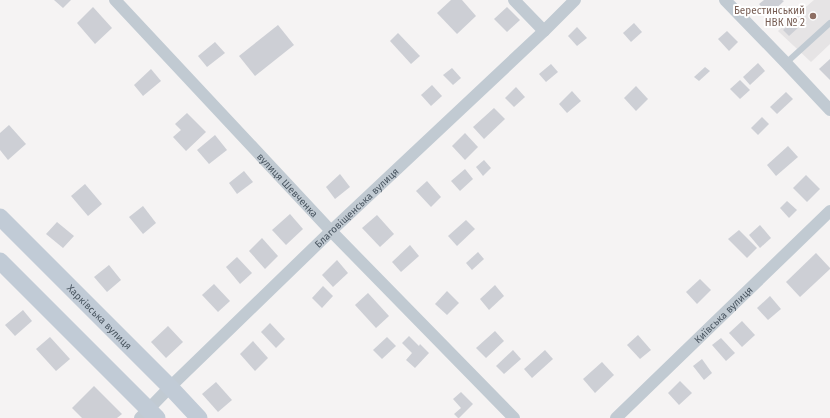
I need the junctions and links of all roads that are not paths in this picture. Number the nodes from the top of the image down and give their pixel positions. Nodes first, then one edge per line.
1 (115, 0) edge
2 (514, 0) edge
3 (575, 0) edge
4 (725, 0) edge
5 (830, 23) edge
6 (544, 31) junction
7 (786, 63) junction
8 (830, 110) edge
9 (830, 211) edge
10 (0, 217) edge
11 (332, 231) junction
12 (0, 261) edge
13 (170, 387) junction
14 (148, 415) edge
15 (199, 418) edge
16 (514, 418) edge
17 (616, 418) edge

1 - 11 street, вулиця Шевченка
2 - 6 street
3 - 6 street, Благовіщенська вулиця
4 - 7 street
5 - 7 lane
6 - 11 street, Благовіщенська вулиця
7 - 8 street
9 - 17 street, Київська вулиця
10 - 13 street, Харківська вулиця
11 - 13 street, Благовіщенська вулиця
11 - 16 street, вулиця Шевченка
12 - 14 street
13 - 14 street, Благовіщенська вулиця
13 - 15 street, Харківська вулиця

